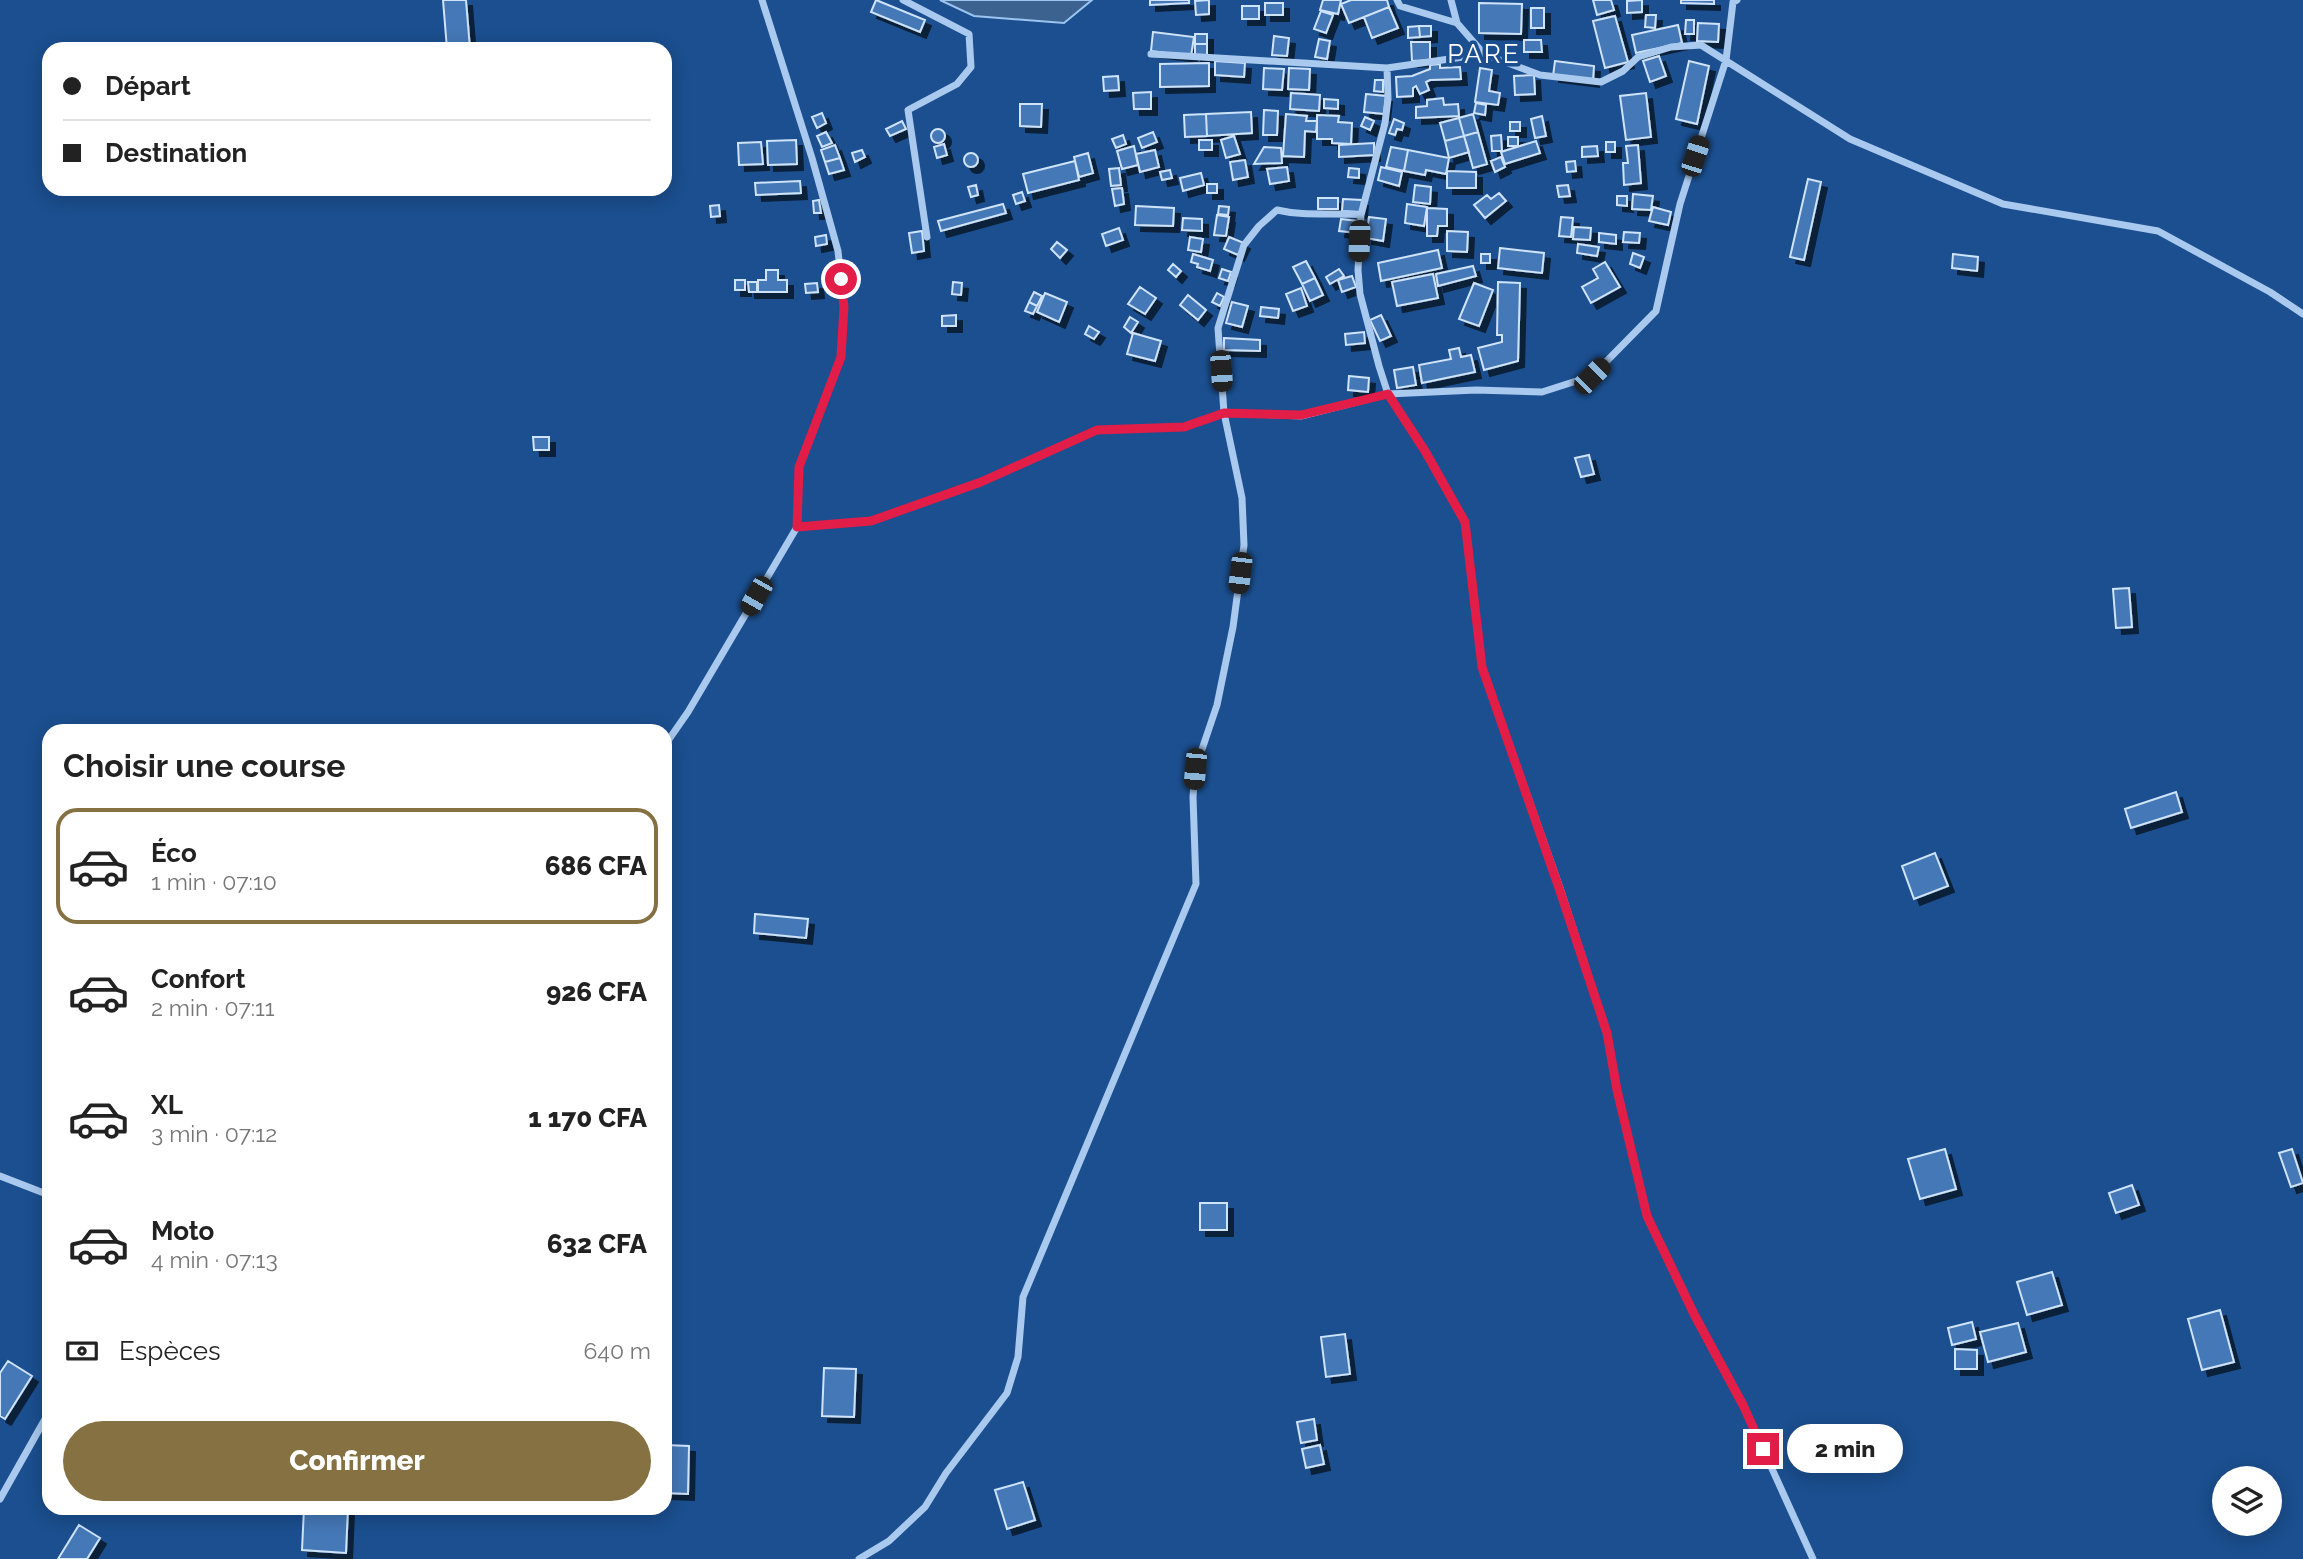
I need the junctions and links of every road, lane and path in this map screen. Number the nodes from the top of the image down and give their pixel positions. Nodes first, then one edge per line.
1 (762, 0) edge
2 (903, 0) edge
3 (1396, 0) edge
4 (1451, 0) edge
5 (1734, 1) edge
6 (1457, 23) junction
7 (1151, 54) dead end
8 (1484, 54) junction
9 (1726, 60) junction
10 (1387, 68) junction
11 (1361, 215) junction
12 (927, 237) dead end
13 (2303, 314) edge
14 (1388, 394) junction
15 (1224, 413) junction
16 (797, 527) junction
17 (672, 736) edge
18 (0, 1176) edge
19 (42, 1192) edge
20 (42, 1424) edge
21 (0, 1499) edge
22 (859, 1559) edge
23 (1813, 1559) edge

1 - 16 street
2 - 12 street
3 - 6 street
4 - 6 street
5 - 9 street
6 - 8 street
7 - 10 street
8 - 9 street
8 - 10 street
9 - 13 street
9 - 14 street
10 - 11 street
11 - 14 street
11 - 15 street
14 - 15 street
14 - 23 street
15 - 16 street
15 - 22 street
16 - 17 street
18 - 19 street
20 - 21 street

